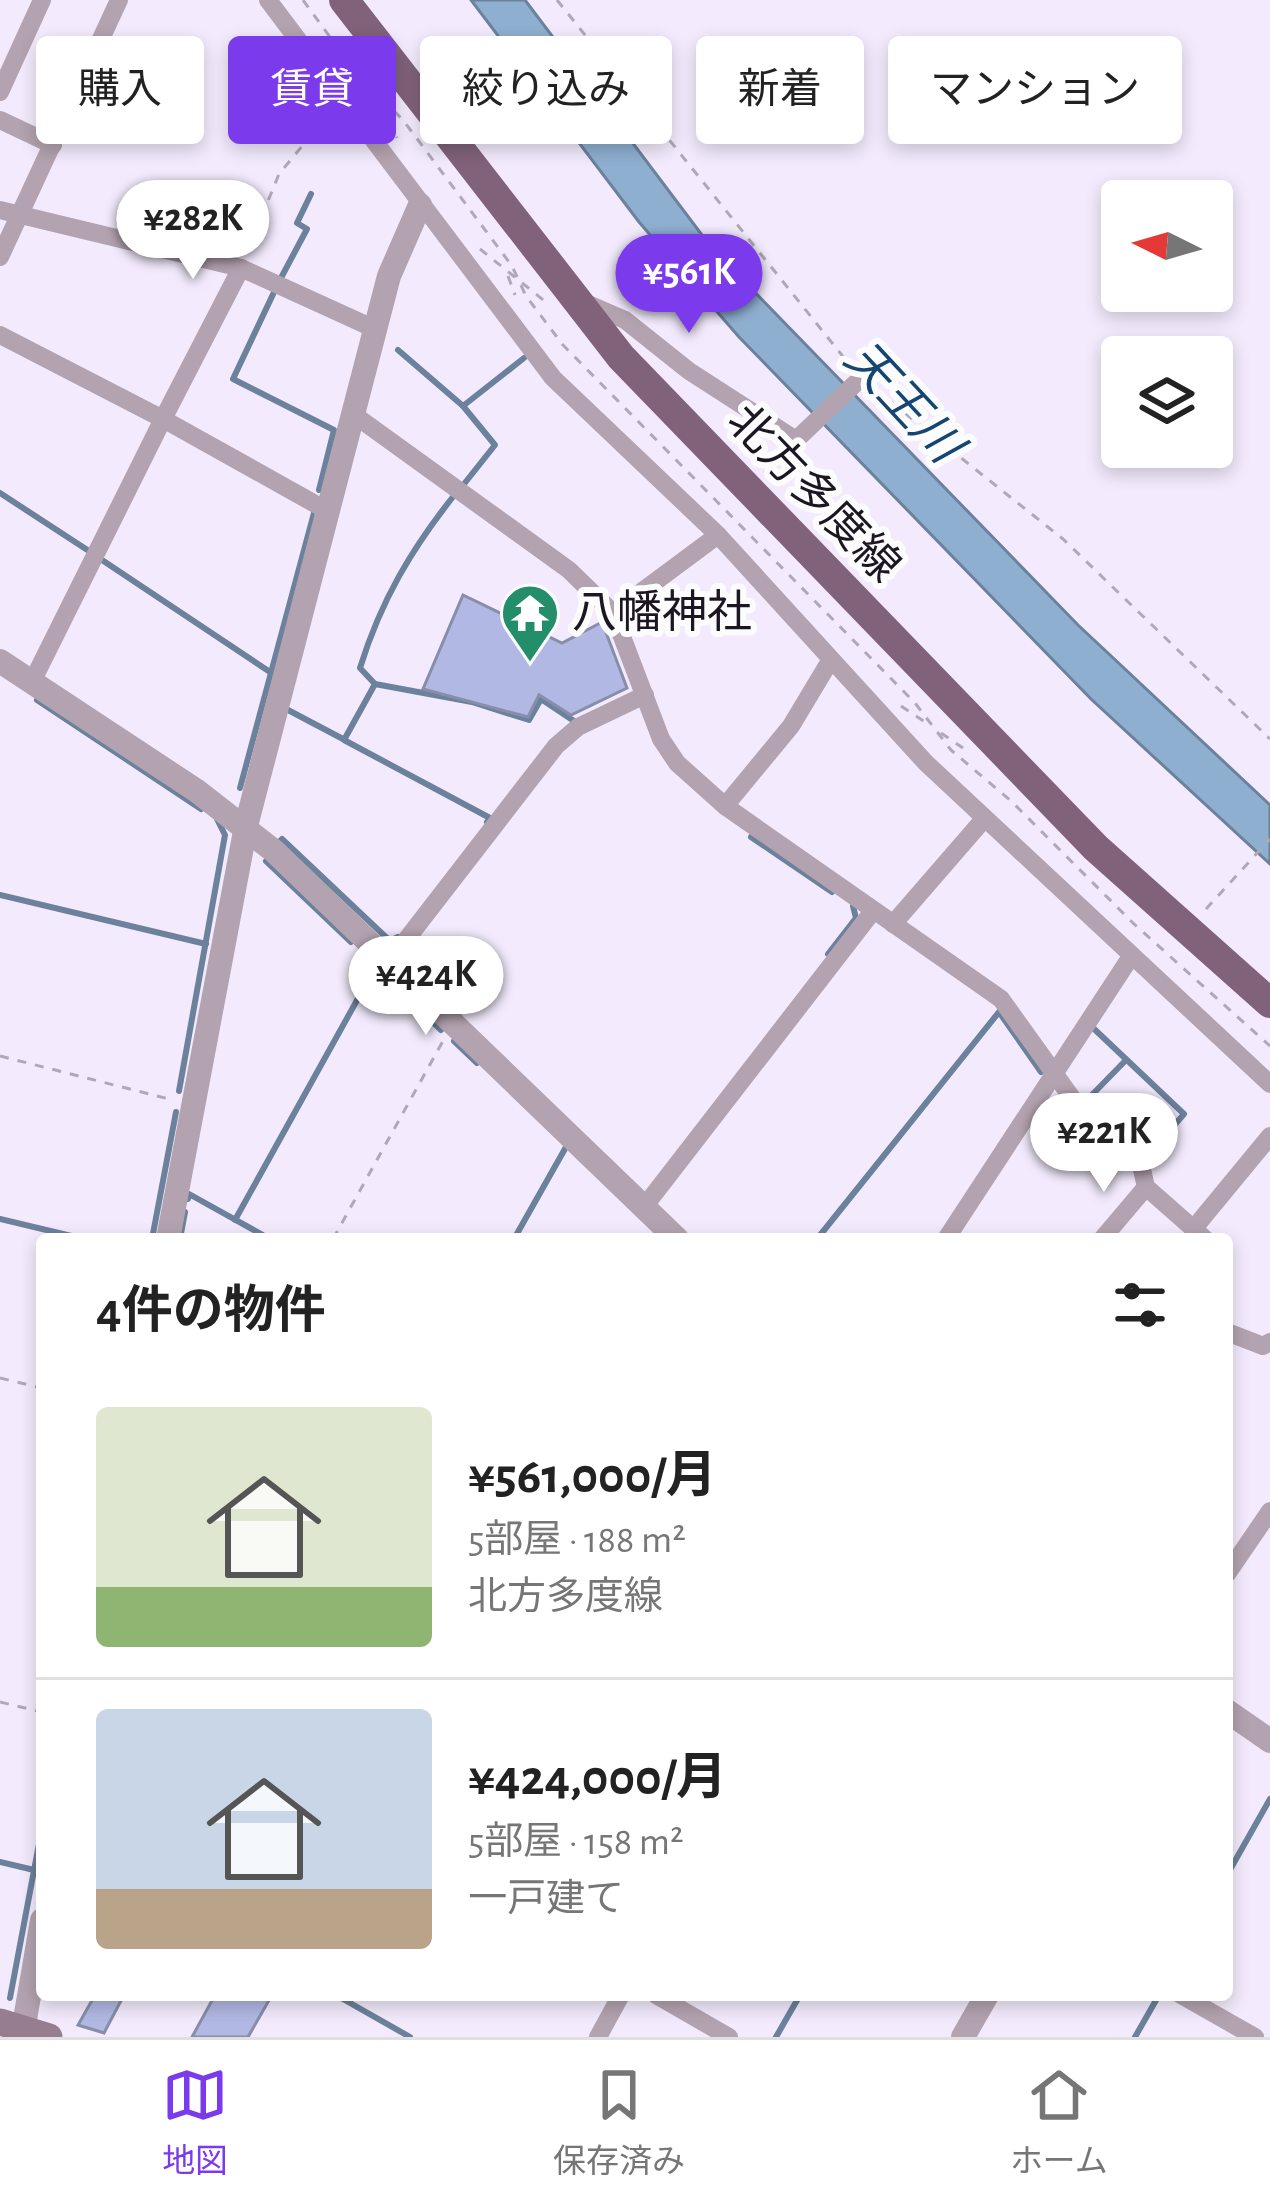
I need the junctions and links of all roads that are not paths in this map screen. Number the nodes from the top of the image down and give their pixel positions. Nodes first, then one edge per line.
1 (42, 0) edge
2 (96, 0) edge
3 (268, 0) edge
4 (344, 0) edge
5 (118, 4) edge
6 (0, 92) edge
7 (0, 120) edge
8 (53, 145) junction
9 (420, 205) junction
10 (10, 212) edge
11 (0, 257) edge
12 (241, 268) junction
13 (568, 306) junction
14 (375, 329) junction
15 (0, 335) edge
16 (861, 378) road end
17 (353, 414) junction
18 (163, 419) junction
19 (326, 510) junction
20 (718, 535) junction
21 (613, 613) junction
22 (0, 661) edge
23 (830, 661) junction
24 (32, 682) junction
25 (645, 695) junction
26 (725, 806) junction
27 (984, 819) junction
28 (246, 826) junction
29 (873, 911) junction
30 (893, 924) junction
31 (1130, 958) junction
32 (389, 962) junction
33 (1270, 1004) edge
34 (1054, 1071) junction
35 (1270, 1084) edge
36 (1270, 1136) edge
37 (1146, 1187) junction
38 (644, 1207) junction
39 (169, 1233) edge
40 (671, 1233) edge
41 (950, 1233) edge
42 (1107, 1233) edge
43 (1200, 1233) edge
44 (1233, 1334) edge
45 (1270, 1342) edge
46 (1270, 1511) edge
47 (1233, 1565) edge
48 (1233, 1715) edge
49 (1270, 1741) edge
50 (36, 1957) edge
51 (618, 2001) edge
52 (666, 2001) edge
53 (984, 2001) edge
54 (1192, 2001) edge
55 (24, 2031) edge
56 (598, 2037) edge
57 (729, 2037) edge
58 (963, 2037) edge
59 (1255, 2037) edge

1 - 6 street
2 - 5 street
3 - 9 street
4 - 13 main road, 北方多度線
5 - 8 street
7 - 8 street
8 - 10 street
9 - 14 street
9 - 20 street
10 - 11 street
10 - 12 street
12 - 14 street
12 - 18 street
13 - 16 street
13 - 33 main road, 北方多度線
14 - 17 street
15 - 18 street
17 - 19 street
17 - 21 street
18 - 19 street
18 - 24 street
19 - 28 street
20 - 21 street
20 - 23 street
21 - 25 street
22 - 24 street
23 - 26 street
23 - 27 street
24 - 28 street
25 - 26 street
25 - 32 street
26 - 29 street
27 - 30 street
27 - 31 street
28 - 32 street
28 - 39 street
29 - 30 street
29 - 38 street
30 - 34 street
31 - 34 street
31 - 35 street
32 - 38 street
34 - 37 street
34 - 41 street
36 - 43 street
37 - 42 street
37 - 43 street
38 - 40 street
44 - 45 street
46 - 47 street
48 - 49 street
50 - 55 street
51 - 56 street
52 - 57 street
53 - 58 street
54 - 59 street

